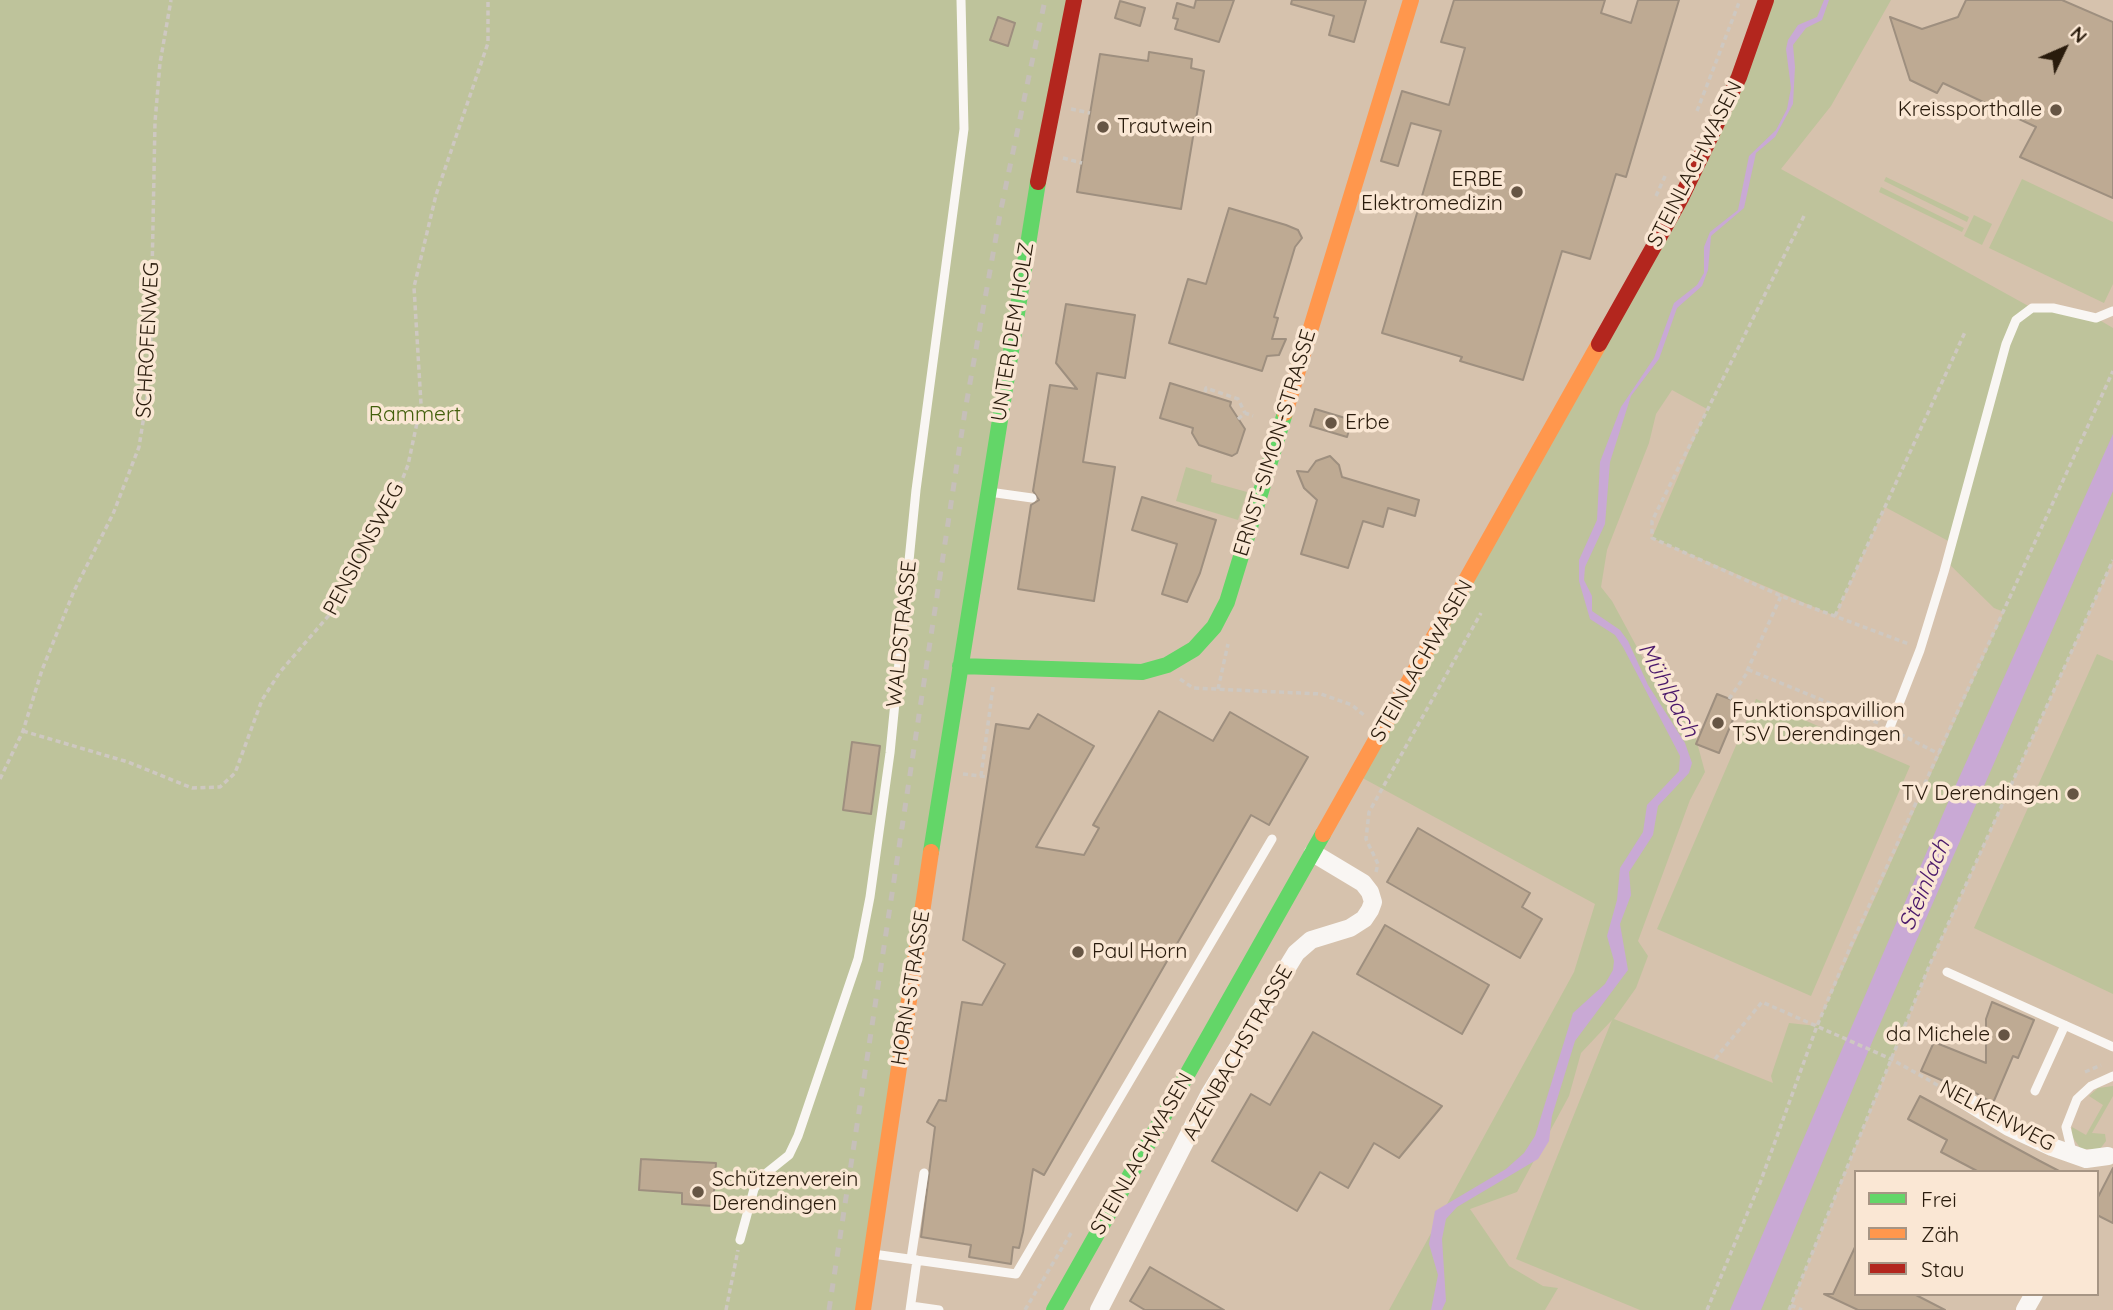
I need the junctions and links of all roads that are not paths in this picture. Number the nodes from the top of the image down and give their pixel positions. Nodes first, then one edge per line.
1 (961, 0) edge
2 (1074, 0) edge
3 (1411, 0) edge
4 (1766, 0) edge
5 (2113, 311) edge
6 (987, 492) junction
7 (1032, 498) dead end
8 (960, 666) junction
9 (1889, 731) road end
10 (1272, 839) dead end
11 (1313, 853) junction
12 (1947, 972) dead end
13 (2064, 1025) junction
14 (2113, 1047) edge
15 (2113, 1076) edge
16 (2035, 1091) dead end
17 (1955, 1094) road end
18 (2110, 1152) edge
19 (2073, 1156) junction
20 (2099, 1172) edge
21 (924, 1173) dead end
22 (740, 1240) road end
23 (872, 1253) junction
24 (914, 1260) junction
25 (911, 1308) edge
26 (863, 1310) edge
27 (939, 1310) edge
28 (1054, 1310) edge
29 (1099, 1310) edge

1 - 22 lane, WALDSTRASSE
2 - 6 street, UNTER DEM HOLZ
3 - 8 street, ERNST-SIMON-STRASSE
4 - 11 street, STEINLACHWASEN
5 - 9 lane
6 - 7 lane
6 - 8 street, UNTER DEM HOLZ
8 - 23 street, HORN-STRASSE
10 - 24 lane
11 - 28 street, STEINLACHWASEN
11 - 29 street, AZENBACHSTRASSE
12 - 13 lane
13 - 14 lane
13 - 16 lane
15 - 19 lane
17 - 19 street, NELKENWEG
18 - 19 street, NELKENWEG
18 - 20 street
21 - 24 lane
23 - 24 lane
23 - 26 street, HORN-STRASSE
24 - 25 lane
25 - 27 lane

